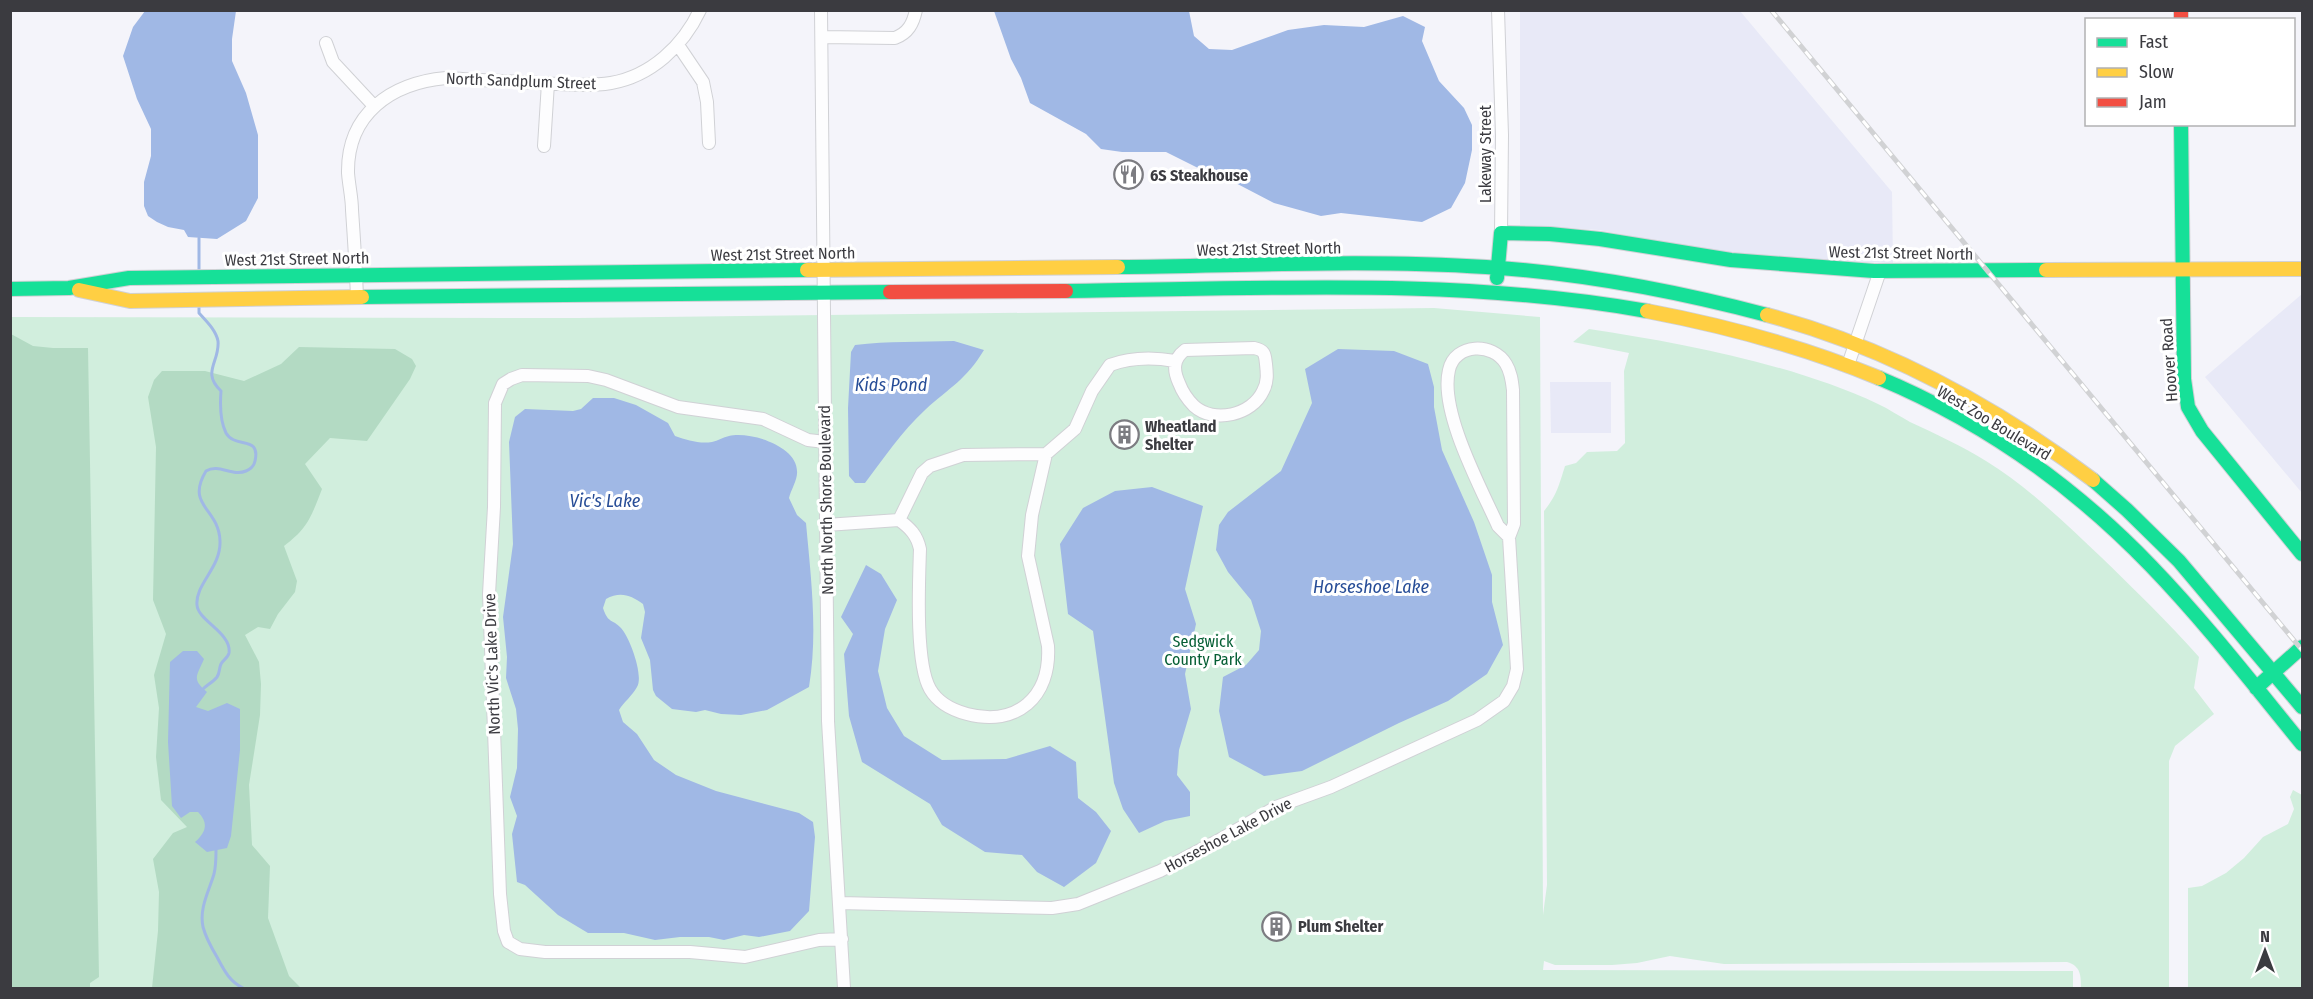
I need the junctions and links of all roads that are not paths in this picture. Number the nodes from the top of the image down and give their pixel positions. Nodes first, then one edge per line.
1 (700, 10) edge
2 (821, 10) edge
3 (916, 10) edge
4 (1498, 14) edge
5 (822, 37) junction
6 (326, 43) dead end
7 (678, 45) junction
8 (548, 83) junction
9 (374, 106) junction
10 (2181, 126) edge
11 (709, 143) dead end
12 (544, 146) dead end
13 (1502, 233) junction
14 (1498, 268) junction
15 (2182, 268) junction
16 (2302, 268) edge
17 (823, 270) junction
18 (1880, 271) junction
19 (356, 274) junction
20 (69, 288) junction
21 (10, 289) edge
22 (1496, 292) junction
23 (824, 293) junction
24 (357, 298) junction
25 (1856, 343) junction
26 (1175, 361) junction
27 (1848, 365) junction
28 (825, 442) junction
29 (1046, 454) junction
30 (898, 520) junction
31 (826, 525) junction
32 (1509, 537) junction
33 (2302, 554) edge
34 (2302, 647) edge
35 (2273, 672) junction
36 (2256, 688) junction
37 (2302, 707) edge
38 (2302, 744) edge
39 (840, 903) junction
40 (842, 939) junction
41 (844, 988) edge

1 - 7 street, North Sandplum Street
2 - 5 street, North North Shore Boulevard
3 - 5 street
4 - 13 street, Lakeway Street
5 - 17 street, North North Shore Boulevard
6 - 9 street
7 - 8 street, North Sandplum Street
7 - 11 street
8 - 9 street, North Sandplum Street
8 - 12 street
9 - 19 street, North Sandplum Street
10 - 15 main road, Hoover Road
13 - 14 main road, Lakeway Street
13 - 18 main road, West 21st Street North
14 - 17 main road, West 21st Street North
14 - 22 main road, Lakeway Street
14 - 25 main road, West Zoo Boulevard
15 - 16 main road, West 21st Street North
15 - 18 main road, West 21st Street North
15 - 33 main road, Hoover Road
17 - 19 main road, West 21st Street North
17 - 23 street, North North Shore Boulevard
18 - 25 street
19 - 20 main road, West 21st Street North
19 - 24 street, North Sandplum Street
20 - 21 main road, West 21st Street North
20 - 24 main road, West 21st Street North
22 - 23 main road, West 21st Street North
22 - 27 main road, West Zoo Boulevard
23 - 24 main road, West 21st Street North
23 - 28 street, North North Shore Boulevard
25 - 27 street
25 - 35 main road, West Zoo Boulevard
26 - 26 street
26 - 29 street
27 - 36 main road, West Zoo Boulevard
28 - 31 street, North North Shore Boulevard
28 - 40 street, North Vic's Lake Drive
29 - 30 street
29 - 30 street
30 - 31 street
31 - 39 street, North North Shore Boulevard
32 - 32 street, Horseshoe Lake Drive
32 - 39 street, Horseshoe Lake Drive
34 - 35 main road
35 - 36 main road
35 - 37 main road, West Zoo Boulevard
36 - 38 main road, West Zoo Boulevard
39 - 40 street, North North Shore Boulevard
40 - 41 street, North North Shore Boulevard

